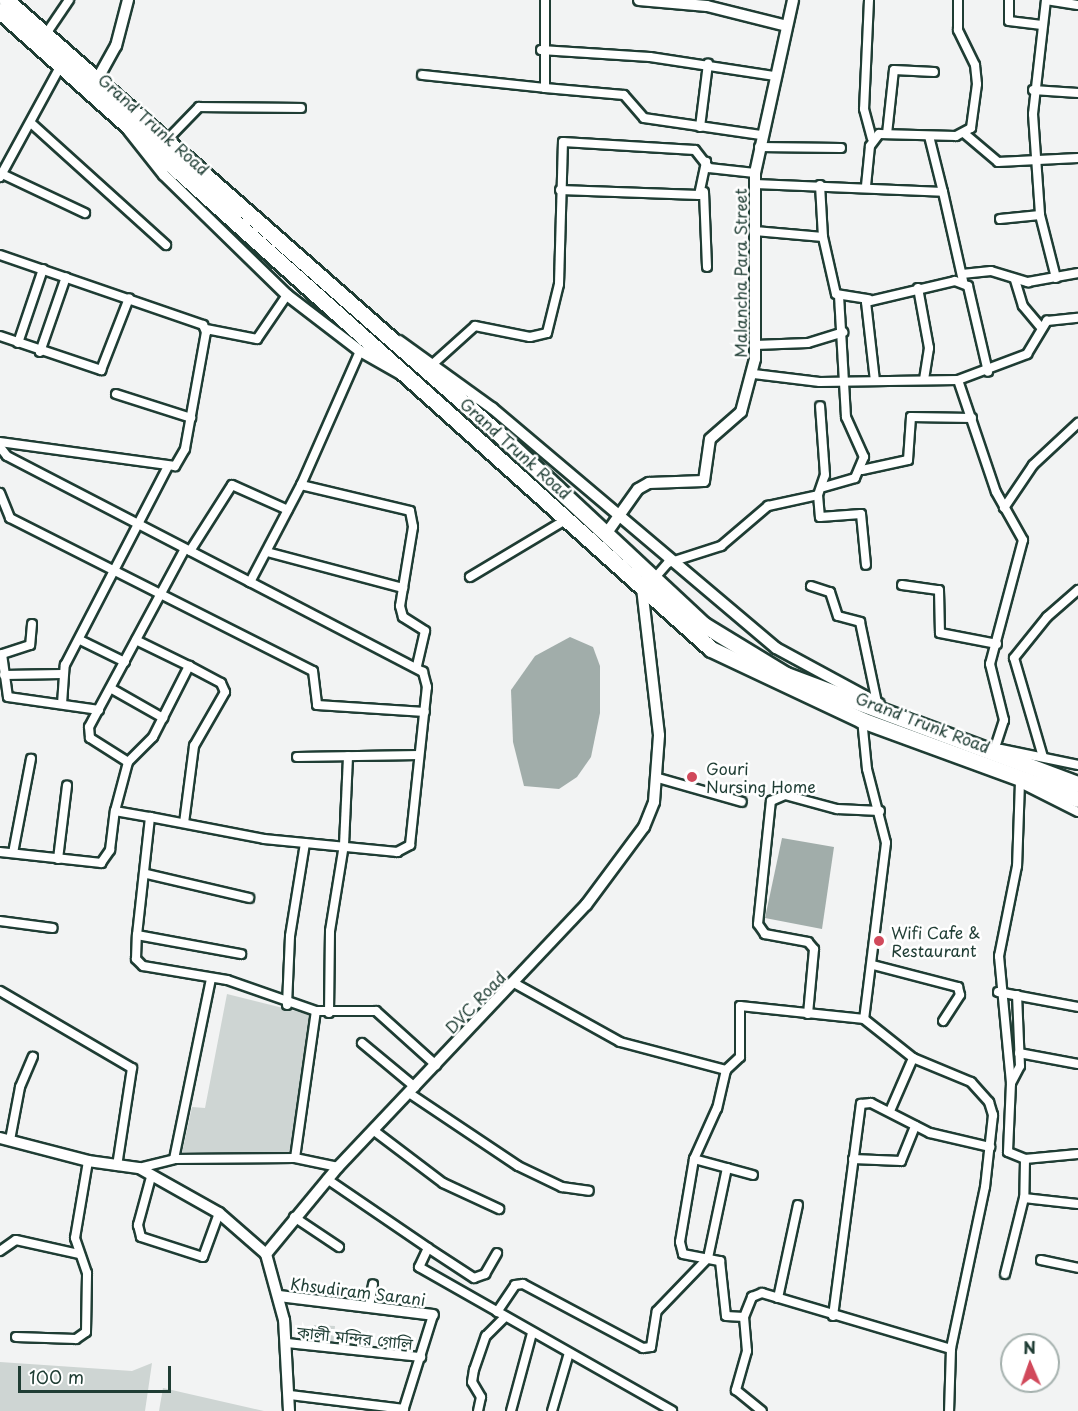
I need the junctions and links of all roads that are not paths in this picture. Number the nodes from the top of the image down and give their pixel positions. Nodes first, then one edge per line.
1 (6, 0) edge
2 (69, 0) edge
3 (128, 0) edge
4 (545, 0) edge
5 (639, 0) edge
6 (793, 0) edge
7 (869, 0) edge
8 (958, 0) edge
9 (1009, 0) edge
10 (1046, 0) edge
11 (690, 2) edge
12 (1078, 5) edge
13 (0, 11) edge
14 (787, 26) junction
15 (1042, 26) junction
16 (46, 34) junction
17 (541, 50) junction
18 (708, 64) junction
19 (61, 65) junction
20 (934, 72) dead end
21 (422, 75) dead end
22 (774, 76) junction
23 (98, 78) junction
24 (545, 88) junction
25 (1032, 90) junction
26 (1078, 93) edge
27 (301, 108) dead end
28 (123, 120) junction
29 (31, 123) junction
30 (700, 127) junction
31 (887, 134) junction
32 (965, 134) junction
33 (929, 136) junction
34 (872, 138) junction
35 (167, 140) junction
36 (760, 141) junction
37 (841, 148) dead end
38 (1078, 158) edge
39 (1036, 160) junction
40 (705, 162) junction
41 (1, 174) edge
42 (755, 178) junction
43 (820, 185) junction
44 (867, 186) junction
45 (560, 190) junction
46 (704, 192) junction
47 (943, 192) junction
48 (85, 213) dead end
49 (1040, 215) junction
50 (1000, 219) dead end
51 (755, 231) junction
52 (824, 237) junction
53 (166, 245) dead end
54 (0, 255) edge
55 (706, 267) dead end
56 (43, 269) junction
57 (1078, 273) edge
58 (66, 277) junction
59 (963, 278) junction
60 (1056, 278) junction
61 (1015, 280) junction
62 (918, 288) junction
63 (287, 295) junction
64 (839, 297) junction
65 (129, 298) junction
66 (869, 299) junction
67 (1078, 318) edge
68 (1040, 326) junction
69 (206, 329) junction
70 (843, 332) junction
71 (385, 334) junction
72 (0, 336) edge
73 (18, 343) junction
74 (755, 345) junction
75 (360, 351) junction
76 (40, 352) junction
77 (435, 363) junction
78 (988, 372) junction
79 (754, 374) junction
80 (410, 377) junction
81 (924, 378) junction
82 (958, 380) junction
83 (876, 381) junction
84 (844, 382) junction
85 (116, 394) dead end
86 (820, 406) dead end
87 (191, 418) junction
88 (972, 418) junction
89 (1077, 425) edge
90 (0, 442) edge
91 (0, 447) edge
92 (167, 468) junction
93 (862, 470) junction
94 (301, 485) junction
95 (824, 487) junction
96 (0, 493) edge
97 (818, 495) junction
98 (1004, 508) junction
99 (288, 510) junction
100 (567, 519) junction
101 (620, 520) junction
102 (140, 526) junction
103 (601, 540) junction
104 (188, 550) junction
105 (267, 552) junction
106 (668, 562) junction
107 (866, 565) dead end
108 (117, 573) junction
109 (470, 577) dead end
110 (250, 582) junction
111 (648, 584) junction
112 (902, 585) dead end
113 (811, 586) dead end
114 (403, 588) junction
115 (1078, 590) edge
116 (159, 594) junction
117 (32, 624) dead end
118 (80, 640) junction
119 (136, 640) junction
120 (997, 644) junction
121 (125, 662) junction
122 (189, 666) junction
123 (417, 667) junction
124 (62, 674) junction
125 (4, 675) junction
126 (112, 689) junction
127 (62, 704) junction
128 (867, 709) junction
129 (99, 710) junction
130 (425, 712) junction
131 (163, 718) junction
132 (964, 743) junction
133 (995, 748) junction
134 (419, 754) junction
135 (348, 756) junction
136 (297, 757) dead end
137 (1042, 757) junction
138 (31, 759) dead end
139 (129, 762) junction
140 (1078, 765) edge
141 (658, 778) junction
142 (1014, 778) junction
143 (1078, 784) edge
144 (67, 786) dead end
145 (1078, 799) edge
146 (742, 802) dead end
147 (115, 811) junction
148 (880, 811) junction
149 (1078, 812) edge
150 (150, 817) junction
151 (184, 823) junction
152 (305, 843) junction
153 (344, 845) junction
154 (0, 852) edge
155 (13, 853) junction
156 (58, 859) junction
157 (147, 874) junction
158 (249, 898) dead end
159 (0, 921) edge
160 (53, 928) dead end
161 (137, 935) junction
162 (241, 954) dead end
163 (873, 965) junction
164 (211, 979) junction
165 (514, 983) junction
166 (0, 991) edge
167 (998, 992) junction
168 (1017, 995) junction
169 (287, 1005) junction
170 (1078, 1007) edge
171 (316, 1011) junction
172 (329, 1012) junction
173 (808, 1014) junction
174 (864, 1020) junction
175 (943, 1021) dead end
176 (362, 1043) dead end
177 (1019, 1053) junction
178 (33, 1057) dead end
179 (913, 1058) junction
180 (1078, 1064) edge
181 (436, 1065) junction
182 (726, 1070) junction
183 (1011, 1083) junction
184 (412, 1090) junction
185 (890, 1111) junction
186 (915, 1126) junction
187 (373, 1130) junction
188 (5, 1139) edge
189 (990, 1148) junction
190 (1078, 1154) edge
191 (295, 1158) junction
192 (174, 1159) junction
193 (694, 1159) junction
194 (853, 1159) junction
195 (1025, 1159) junction
196 (88, 1161) junction
197 (117, 1166) junction
198 (338, 1167) junction
199 (139, 1168) junction
200 (727, 1168) junction
201 (753, 1174) dead end
202 (151, 1177) junction
203 (327, 1179) junction
204 (589, 1191) dead end
205 (1024, 1198) junction
206 (798, 1204) dead end
207 (1078, 1204) edge
208 (499, 1209) dead end
209 (219, 1213) junction
210 (294, 1217) junction
211 (339, 1247) dead end
212 (428, 1248) junction
213 (0, 1251) edge
214 (497, 1253) dead end
215 (79, 1254) junction
216 (267, 1254) junction
217 (708, 1258) junction
218 (1041, 1260) dead end
219 (1078, 1268) edge
220 (1005, 1274) dead end
221 (373, 1284) dead end
222 (279, 1296) junction
223 (778, 1298) junction
224 (369, 1307) junction
225 (496, 1312) junction
226 (433, 1315) joint
227 (833, 1316) junction
228 (505, 1317) junction
229 (744, 1317) junction
230 (532, 1333) junction
231 (16, 1337) dead end
232 (287, 1343) junction
233 (951, 1349) junction
234 (569, 1353) junction
235 (421, 1357) junction
236 (290, 1395) junction
237 (403, 1410) edge
238 (289, 1411) edge
239 (478, 1411) edge
240 (511, 1411) edge
241 (552, 1411) edge
242 (672, 1411) edge
243 (762, 1411) edge
244 (949, 1411) edge

1 - 16 highway, Grand Trunk Road
2 - 16 street
3 - 23 street
4 - 17 street
5 - 11 street
6 - 14 street, Malancha Para Street
7 - 34 street
8 - 32 street
9 - 15 street
10 - 12 street
10 - 15 street
11 - 14 street
13 - 19 highway, Grand Trunk Road
14 - 22 street, Malancha Para Street
15 - 25 street
16 - 23 highway, Grand Trunk Road
17 - 18 street
17 - 24 street
18 - 22 street
18 - 30 street
19 - 28 highway, Grand Trunk Road
19 - 29 street
20 - 31 street
21 - 24 street
22 - 36 street, Malancha Para Street
23 - 35 highway, Grand Trunk Road
24 - 30 street
25 - 26 street
25 - 39 street
27 - 35 street
28 - 63 street
28 - 80 highway, Grand Trunk Road
29 - 41 street
29 - 53 street
30 - 36 street
31 - 33 street
31 - 34 street
32 - 33 street
32 - 39 street
33 - 47 street
34 - 44 street
35 - 71 highway, Grand Trunk Road
36 - 37 street
36 - 42 street, Malancha Para Street
38 - 39 street
39 - 49 street
40 - 42 street
40 - 45 street
40 - 46 street
41 - 48 street
42 - 43 street
42 - 51 street, Malancha Para Street
43 - 44 street
43 - 52 street
44 - 47 street
45 - 46 street
45 - 77 street
46 - 55 street
47 - 59 street
49 - 50 street
49 - 60 street
51 - 52 street
51 - 74 street, Malancha Para Street
52 - 64 street
54 - 56 street
56 - 58 street
56 - 73 street
57 - 60 street
58 - 65 street
58 - 76 street
59 - 61 street
59 - 62 street
59 - 78 street
60 - 61 street
61 - 68 street
62 - 66 street
62 - 81 street
63 - 69 street
63 - 75 street
64 - 66 street
64 - 70 street
65 - 69 street
65 - 76 street
66 - 83 street
67 - 68 street
68 - 78 street
69 - 87 street
70 - 74 street
70 - 84 street
71 - 77 street
71 - 103 highway, Grand Trunk Road
72 - 73 street
73 - 76 street
74 - 79 street, Malancha Para Street
75 - 80 street
75 - 94 street
77 - 101 street
78 - 82 street
79 - 84 street
79 - 101 street, Malancha Para Street
80 - 100 highway, Grand Trunk Road
81 - 82 street
81 - 83 street
82 - 88 street
83 - 84 street
84 - 93 street
85 - 87 street
86 - 95 street
87 - 92 street
88 - 93 street
88 - 98 street
89 - 98 street
90 - 92 street
91 - 102 street
92 - 102 street
93 - 95 street
94 - 99 street
94 - 114 street
95 - 97 street
96 - 108 street
97 - 106 street
97 - 107 street
98 - 120 street
99 - 104 street
99 - 105 street
100 - 103 highway, Grand Trunk Road
100 - 109 street
101 - 103 street, Malancha Para Street
101 - 106 street
102 - 104 street
102 - 108 street
103 - 111 highway, Grand Trunk Road
104 - 110 street
104 - 116 street
105 - 110 street
105 - 114 street
106 - 111 street
106 - 128 street
108 - 116 street
108 - 118 street
110 - 123 street
111 - 128 highway, Grand Trunk Road
111 - 141 street, DVC Road
112 - 120 street
113 - 128 street
114 - 123 street
115 - 137 street
116 - 119 street
116 - 130 street
117 - 125 street
118 - 121 street
118 - 124 street
119 - 121 street
119 - 122 street
120 - 133 street
121 - 126 street
122 - 131 street
122 - 151 street
123 - 130 street
124 - 125 street
124 - 127 street
125 - 127 street
126 - 129 street
126 - 131 street
127 - 129 street
128 - 132 highway, Grand Trunk Road
128 - 142 highway, Grand Trunk Road
128 - 148 street
129 - 139 street
130 - 134 street
131 - 139 street
132 - 133 street
132 - 143 highway, Grand Trunk Road
133 - 137 street
134 - 135 street
134 - 153 street
135 - 136 street
135 - 153 street
137 - 140 street
138 - 155 street
139 - 147 street
141 - 146 street
141 - 165 street, DVC Road
142 - 145 highway, Grand Trunk Road
142 - 149 street
142 - 167 street
144 - 156 street
147 - 150 street
147 - 156 street
148 - 163 street
148 - 173 street
150 - 151 street
150 - 157 street
151 - 152 street
152 - 153 street
152 - 169 street
153 - 172 street
154 - 155 street
155 - 156 street
157 - 158 street
157 - 161 street
159 - 160 street
161 - 162 street
161 - 164 street
163 - 174 street
163 - 175 street
164 - 169 street
164 - 192 street
165 - 181 street, DVC Road
165 - 182 street
166 - 197 street
167 - 168 street
167 - 183 street
168 - 170 street
168 - 177 street
169 - 171 street
171 - 172 street
171 - 191 street
172 - 181 street
173 - 174 street
173 - 182 street
174 - 179 street
176 - 184 street
177 - 180 street
177 - 183 street
178 - 188 street
179 - 185 street
179 - 189 street
181 - 184 street, DVC Road
182 - 193 street
183 - 195 street
184 - 187 street, DVC Road
184 - 204 street
185 - 186 street
185 - 194 street
186 - 189 street
186 - 194 street
187 - 198 street, DVC Road
187 - 208 street
188 - 196 street
189 - 233 street
190 - 195 street
191 - 192 street
191 - 198 street
192 - 199 street
193 - 200 street
193 - 217 street
194 - 227 street
195 - 205 street
196 - 197 street
196 - 215 street
197 - 199 street
198 - 203 street, DVC Road
199 - 202 street
200 - 201 street
200 - 217 street
202 - 209 street
202 - 209 street
203 - 210 street, DVC Road
203 - 212 street
205 - 207 street
205 - 220 street
206 - 223 street
209 - 216 street
210 - 211 street
210 - 216 street, DVC Road
212 - 214 street
212 - 225 street
213 - 215 street
215 - 231 street
216 - 222 street
217 - 225 street
217 - 229 street
218 - 219 street
221 - 224 street
222 - 224 street, Khsudiram Sarani
222 - 232 street
223 - 227 street
223 - 229 street
224 - 226 street, Khsudiram Sarani
225 - 228 street
226 - 235 street
227 - 233 street
228 - 230 street
228 - 239 street
229 - 243 street
230 - 234 street
230 - 240 street
232 - 235 street, কালী মন্দির গোলি
232 - 236 street
233 - 244 street
234 - 241 street
234 - 242 street
235 - 237 street
236 - 237 street
236 - 238 street

